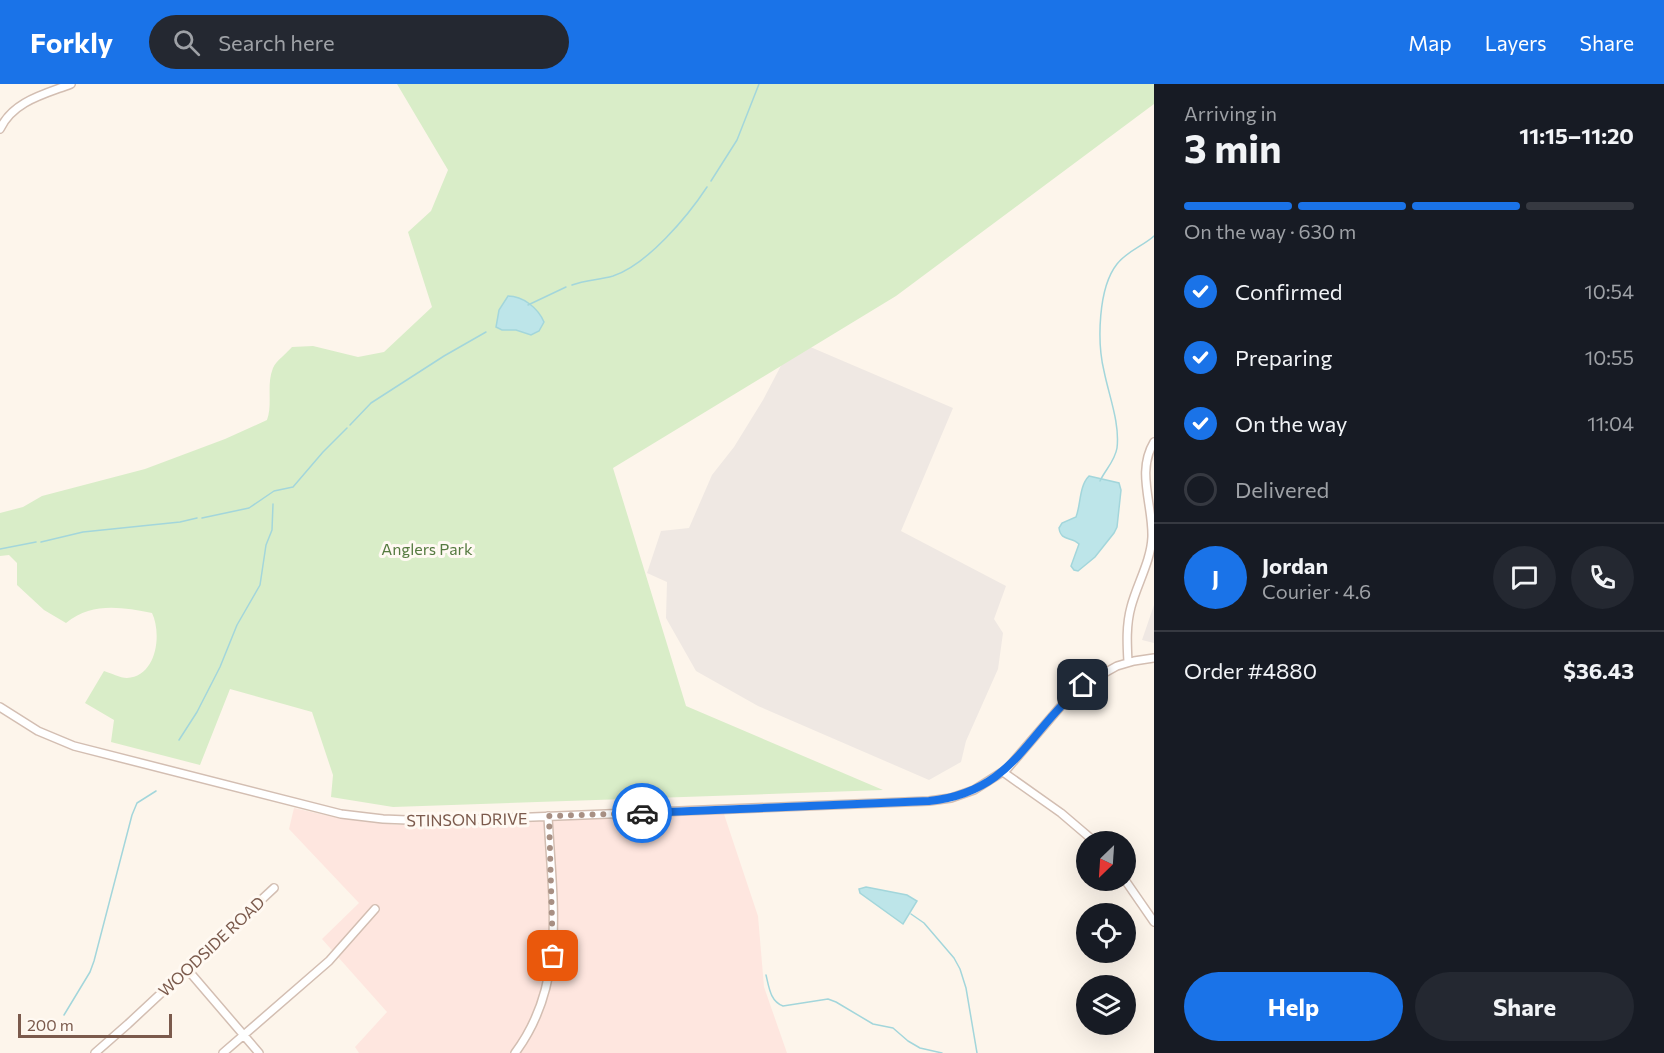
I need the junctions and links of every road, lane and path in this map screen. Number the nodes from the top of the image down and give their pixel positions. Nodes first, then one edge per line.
1 (71, 84) edge
2 (0, 129) edge
3 (1154, 442) edge
4 (1154, 658) edge
5 (1128, 662) junction
6 (0, 707) edge
7 (1003, 772) junction
8 (549, 816) junction
9 (1082, 831) edge
10 (274, 888) dead end
11 (1133, 891) edge
12 (375, 909) dead end
13 (1154, 922) edge
14 (186, 969) junction
15 (243, 1035) junction
16 (94, 1053) edge
17 (223, 1053) edge
18 (259, 1053) edge
19 (515, 1053) edge

1 - 2 street
3 - 5 street
4 - 5 street, STINSON DRIVE
5 - 7 street, STINSON DRIVE
6 - 8 street, STINSON DRIVE
7 - 8 street, STINSON DRIVE
7 - 9 street
8 - 19 street
10 - 14 street, WOODSIDE ROAD
11 - 13 street
12 - 15 street
14 - 15 street
14 - 16 street, WOODSIDE ROAD
15 - 17 street
15 - 18 street

